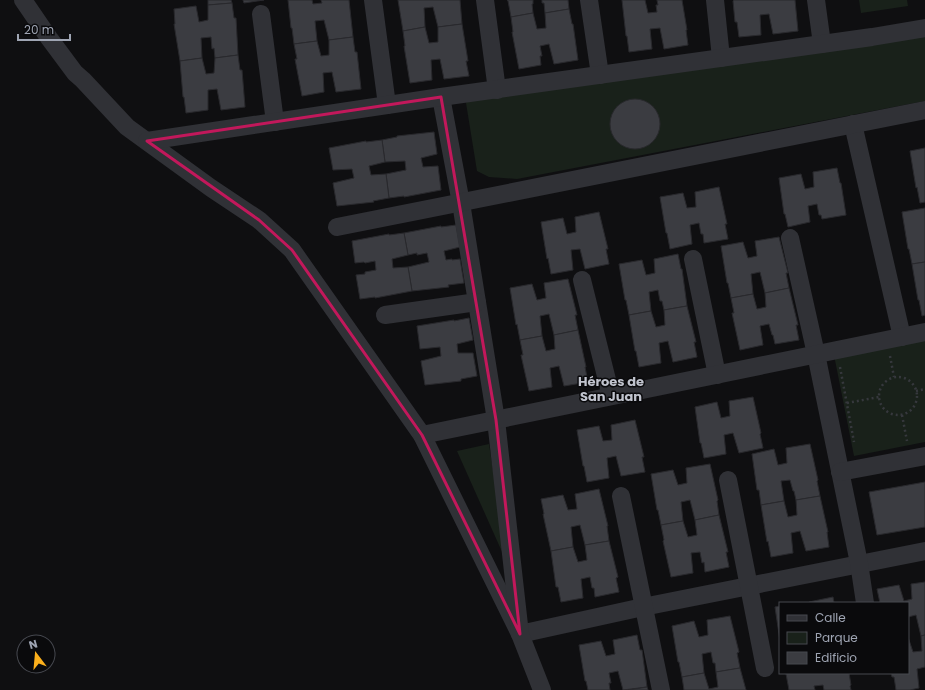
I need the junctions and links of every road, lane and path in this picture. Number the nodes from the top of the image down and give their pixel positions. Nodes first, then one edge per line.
1 (23, 0) edge
2 (373, 0) edge
3 (485, 0) edge
4 (589, 0) edge
5 (715, 0) edge
6 (816, 0) edge
7 (261, 14) dead end
8 (925, 28) edge
9 (822, 44) junction
10 (721, 58) junction
11 (600, 75) junction
12 (497, 90) junction
13 (441, 97) junction
14 (387, 105) junction
15 (925, 110) edge
16 (275, 122) junction
17 (853, 124) junction
18 (147, 141) junction
19 (461, 203) junction
20 (337, 227) dead end
21 (790, 238) dead end
22 (693, 259) dead end
23 (582, 280) dead end
24 (477, 302) junction
25 (385, 315) dead end
26 (925, 332) edge
27 (902, 337) junction
28 (816, 354) junction
29 (890, 354) dead end
30 (839, 364) dead end
31 (717, 375) junction
32 (894, 377) junction
33 (925, 389) edge
34 (916, 391) junction
35 (611, 396) junction
36 (879, 397) junction
37 (847, 403) junction
38 (902, 415) junction
39 (496, 420) junction
40 (422, 435) junction
41 (913, 440) dead end
42 (907, 441) junction
43 (900, 443) dead end
44 (854, 444) dead end
45 (925, 456) edge
46 (840, 472) junction
47 (728, 480) dead end
48 (621, 496) dead end
49 (925, 551) edge
50 (859, 563) junction
51 (750, 586) junction
52 (865, 602) edge
53 (643, 607) junction
54 (520, 634) junction
55 (765, 668) dead end
56 (542, 690) edge
57 (661, 690) edge

1 - 18 street
2 - 14 street
3 - 12 street
4 - 11 street
5 - 10 street
6 - 9 street
7 - 16 street
8 - 9 street
9 - 10 street
10 - 11 street
11 - 12 street
12 - 13 street
13 - 14 street
13 - 19 street
14 - 16 street
15 - 17 street
16 - 18 street
17 - 19 street
17 - 27 street
18 - 40 street
19 - 20 street
19 - 24 street
21 - 28 street
22 - 31 street
23 - 35 street
24 - 25 street
24 - 39 street
26 - 27 street
27 - 28 street
28 - 31 street
28 - 46 street
29 - 32 path
30 - 37 path
31 - 35 street
32 - 34 path
32 - 36 path
33 - 34 path
34 - 38 path
35 - 39 street
36 - 37 path
36 - 38 path
37 - 44 path
38 - 42 path
39 - 40 street
39 - 54 street
40 - 54 street
41 - 42 path
42 - 43 path
45 - 46 street
46 - 50 street
47 - 51 street
48 - 53 street
49 - 50 street
50 - 51 street
50 - 52 street
51 - 53 street
51 - 55 street
53 - 54 street
53 - 57 street
54 - 56 street

